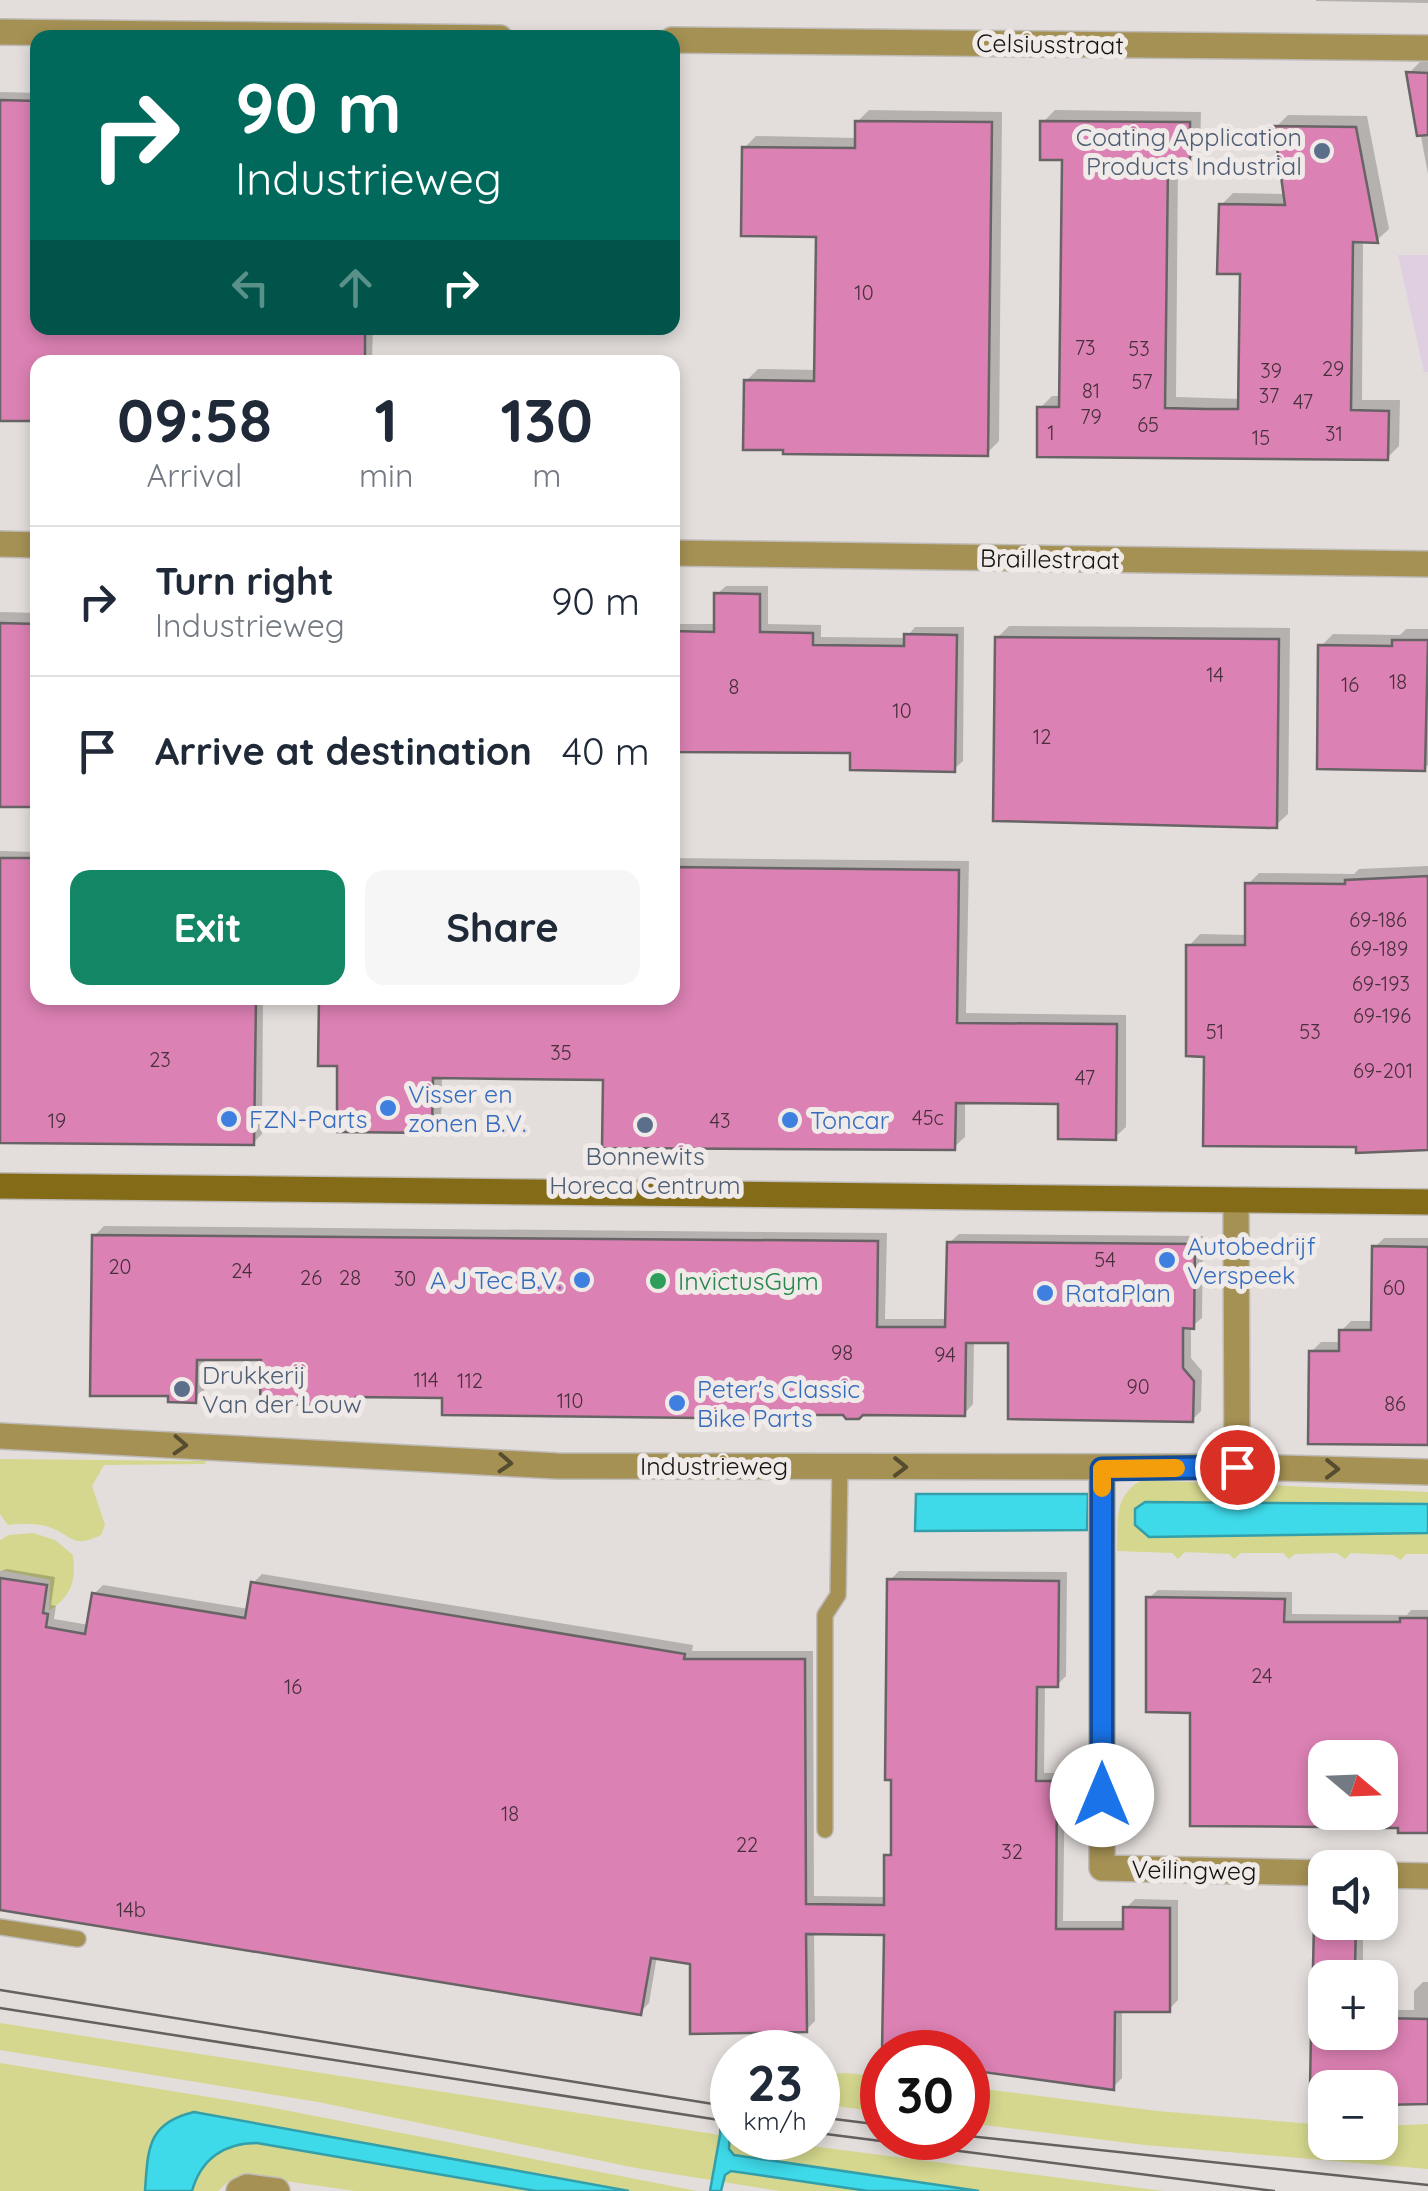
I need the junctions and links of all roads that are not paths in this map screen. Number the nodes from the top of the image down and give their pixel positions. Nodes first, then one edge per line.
1 (0, 32) edge
2 (30, 32) edge
3 (680, 40) edge
4 (1428, 48) edge
5 (0, 544) edge
6 (30, 545) edge
7 (680, 554) edge
8 (1428, 564) edge
9 (0, 1186) edge
10 (1236, 1201) junction
11 (1428, 1202) edge
12 (0, 1436) edge
13 (840, 1466) junction
14 (1237, 1467) junction
15 (1102, 1469) junction
16 (1428, 1472) edge
17 (825, 1830) dead end
18 (1308, 1873) edge
19 (1398, 1875) edge
20 (1428, 1876) edge
21 (0, 1927) edge
22 (78, 1939) dead end
23 (240, 2191) edge
24 (277, 2191) edge

1 - 2 street
3 - 4 street, Celsiusstraat
5 - 6 street
7 - 8 street, Braillestraat
9 - 10 street
10 - 11 street
10 - 14 street
12 -> 13 street, Industrieweg
13 -> 15 street, Industrieweg
13 - 17 lane
14 - 15 street, Industrieweg
14 -> 16 street, Industrieweg
15 - 18 street, Veilingweg
19 - 20 street
21 - 22 lane
23 - 24 street

